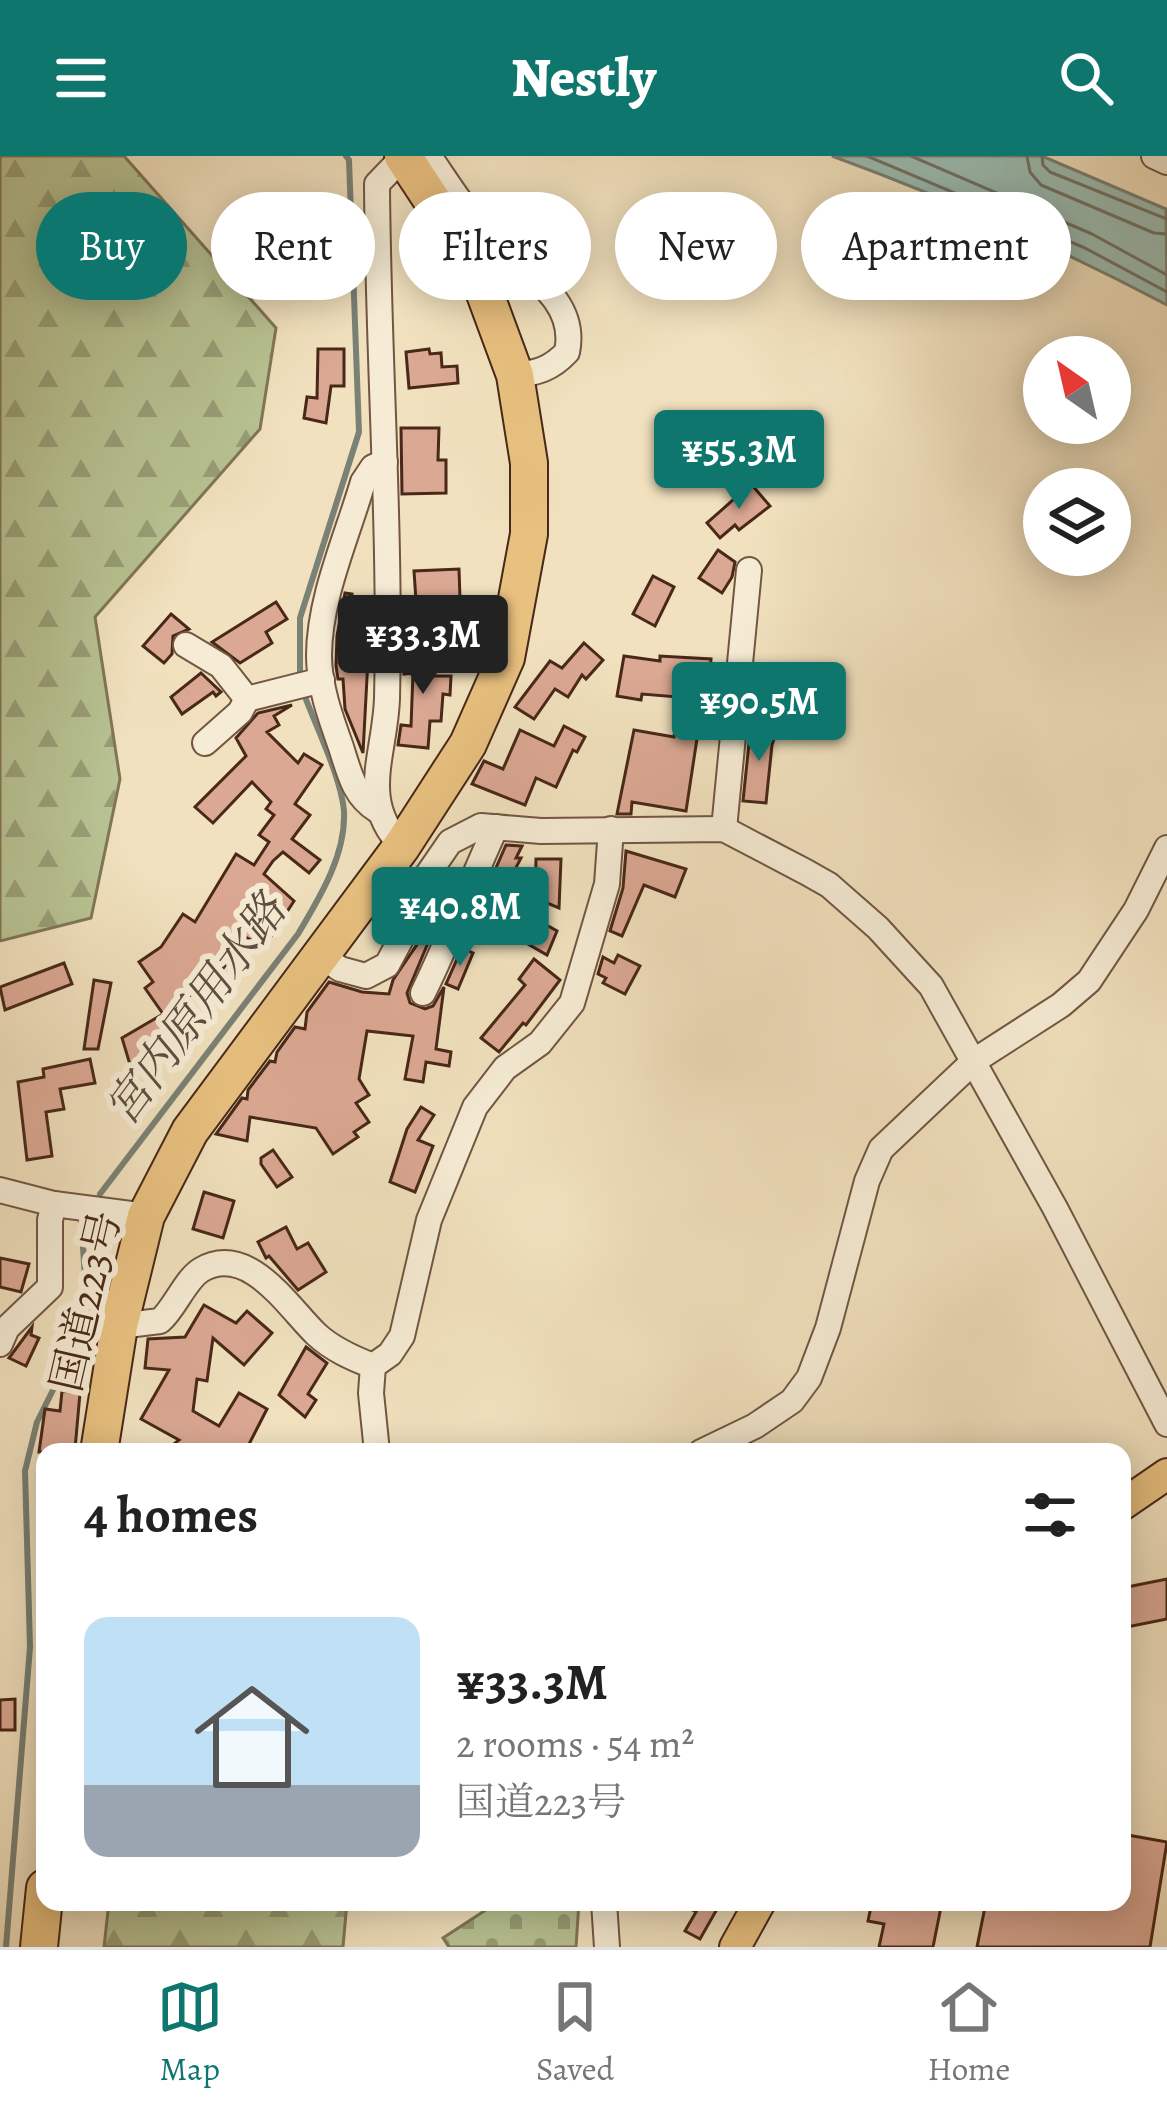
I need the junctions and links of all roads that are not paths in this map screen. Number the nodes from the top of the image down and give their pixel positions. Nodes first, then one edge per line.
1 (404, 156) edge
2 (429, 156) edge
3 (1154, 156) edge
4 (1167, 162) edge
5 (515, 375) junction
6 (385, 462) junction
7 (749, 570) dead end
8 (186, 645) dead end
9 (308, 683) junction
10 (247, 699) junction
11 (205, 743) dead end
12 (377, 810) junction
13 (496, 827) junction
14 (724, 829) junction
15 (611, 830) junction
16 (402, 846) junction
17 (1167, 848) edge
18 (322, 956) junction
19 (423, 993) dead end
20 (974, 1061) junction
21 (0, 1190) edge
22 (54, 1204) junction
23 (146, 1216) junction
24 (119, 1326) junction
25 (0, 1343) edge
26 (373, 1366) junction
27 (1167, 1424) edge
28 (100, 1443) edge
29 (376, 1443) edge
30 (720, 1443) edge
31 (1167, 1474) edge
32 (1131, 1499) edge
33 (43, 1911) edge
34 (605, 1911) edge
35 (755, 1911) edge
36 (39, 1947) edge
37 (607, 1947) edge
38 (735, 1947) edge

1 - 5 highway, 国道223号
1 - 6 street
2 - 5 street
3 - 4 street
5 - 16 highway, 国道223号
6 - 9 street
6 - 12 street
7 - 14 street
8 - 10 street
9 - 10 street
9 - 12 street
10 - 11 street
12 - 16 street
13 - 15 street
13 - 18 street
13 - 19 street
14 - 15 street
14 - 20 street
15 - 26 street
16 - 18 highway, 国道223号
17 - 20 street
18 - 23 highway, 国道223号
20 - 27 street
20 - 30 street
21 - 22 street
22 - 23 street
22 - 25 street
23 - 24 highway, 国道223号
24 - 26 street
24 - 28 highway, 国道223号
26 - 29 street
31 - 32 main road
33 - 36 highway
34 - 37 street
35 - 38 main road

